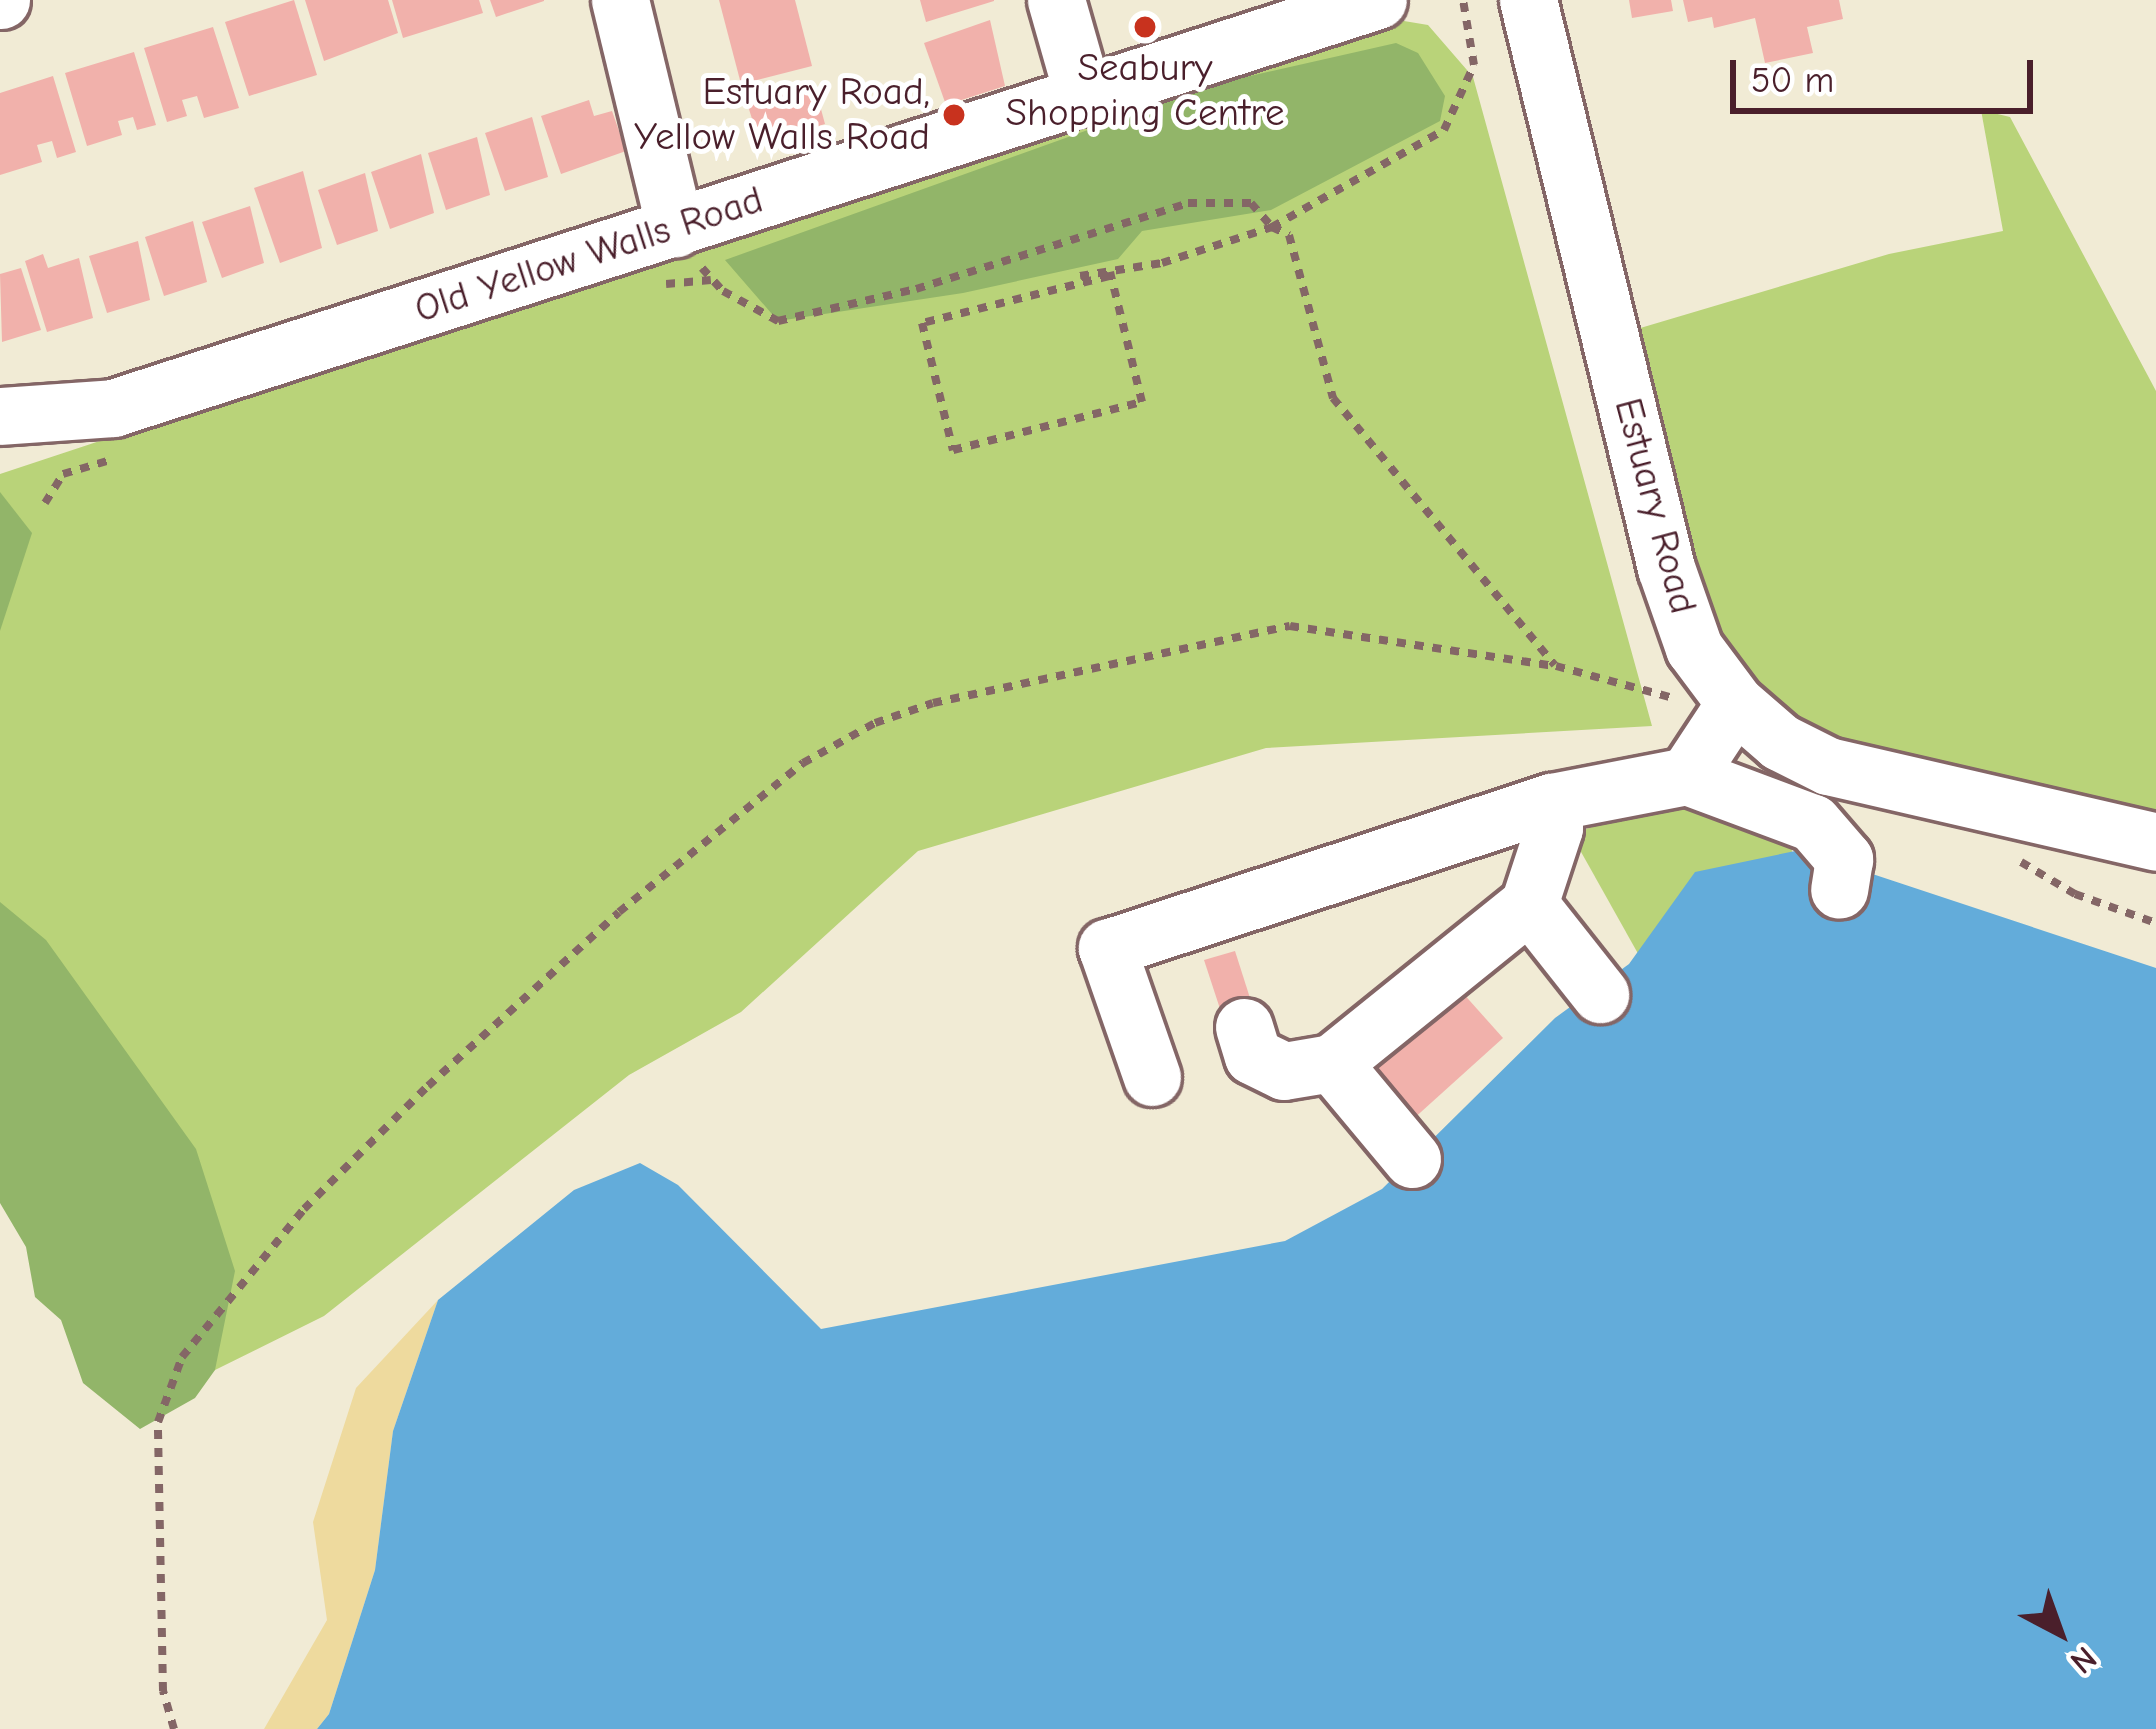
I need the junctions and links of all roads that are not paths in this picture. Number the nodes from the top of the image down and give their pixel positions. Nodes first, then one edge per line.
1 (620, 0) edge
2 (1056, 0) edge
3 (1378, 0) edge
4 (1528, 0) edge
5 (1251, 19) edge
6 (1084, 95) junction
7 (675, 228) junction
8 (0, 416) edge
9 (1735, 703) junction
10 (1687, 776) junction
11 (1552, 802) junction
12 (2156, 842) edge
13 (1839, 890) dead end
14 (1528, 904) junction
15 (1600, 994) dead end
16 (1244, 1028) dead end
17 (1332, 1063) junction
18 (1152, 1077) dead end
19 (1412, 1159) dead end

1 - 7 street
2 - 6 street
3 - 5 street, Old Yellow Walls Road
4 - 9 street, Estuary Road
5 - 6 street, Old Yellow Walls Road
6 - 7 street, Old Yellow Walls Road
7 - 8 street, Old Yellow Walls Road
9 - 10 street
9 - 12 street, Estuary Road
10 - 11 street
10 - 13 street
11 - 14 street
11 - 18 street
14 - 15 street
14 - 17 street
16 - 17 street
17 - 19 street

